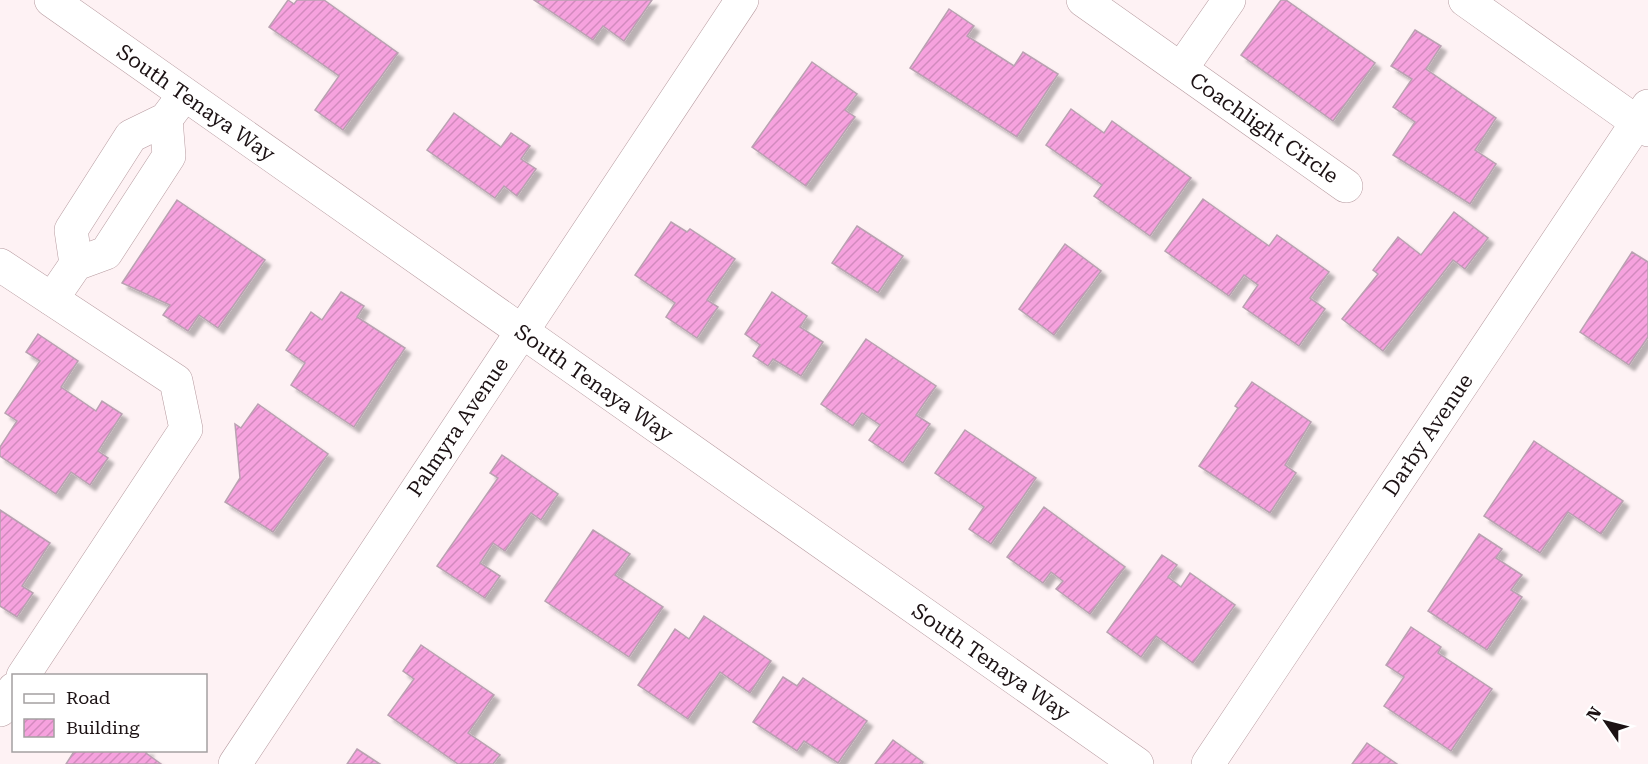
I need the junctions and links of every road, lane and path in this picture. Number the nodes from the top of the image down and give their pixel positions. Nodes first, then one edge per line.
1 (51, 0) edge
2 (742, 0) edge
3 (1083, 0) edge
4 (1229, 0) edge
5 (1465, 0) edge
6 (1181, 69) junction
7 (175, 107) junction
8 (1644, 119) edge
9 (1346, 186) dead end
10 (96, 189) junction
11 (133, 212) junction
12 (76, 264) junction
13 (0, 265) edge
14 (52, 299) junction
15 (521, 332) junction
16 (24, 674) edge
17 (12, 692) edge
18 (0, 710) edge
19 (235, 764) edge
20 (1137, 764) edge
21 (1208, 764) edge

1 - 7 street, South Tenaya Way
2 - 15 street, Palmyra Avenue
3 - 6 street, Coachlight Circle
4 - 6 street, Coachlight Circle
5 - 8 street
6 - 9 street, Coachlight Circle
7 - 10 street
7 - 11 street
7 - 15 street, South Tenaya Way
8 - 21 street, Darby Avenue
10 - 11 street
10 - 12 street
11 - 12 street
12 - 14 street
13 - 14 street
14 - 16 street
15 - 19 street, Palmyra Avenue
15 - 20 street, South Tenaya Way
17 - 18 street

